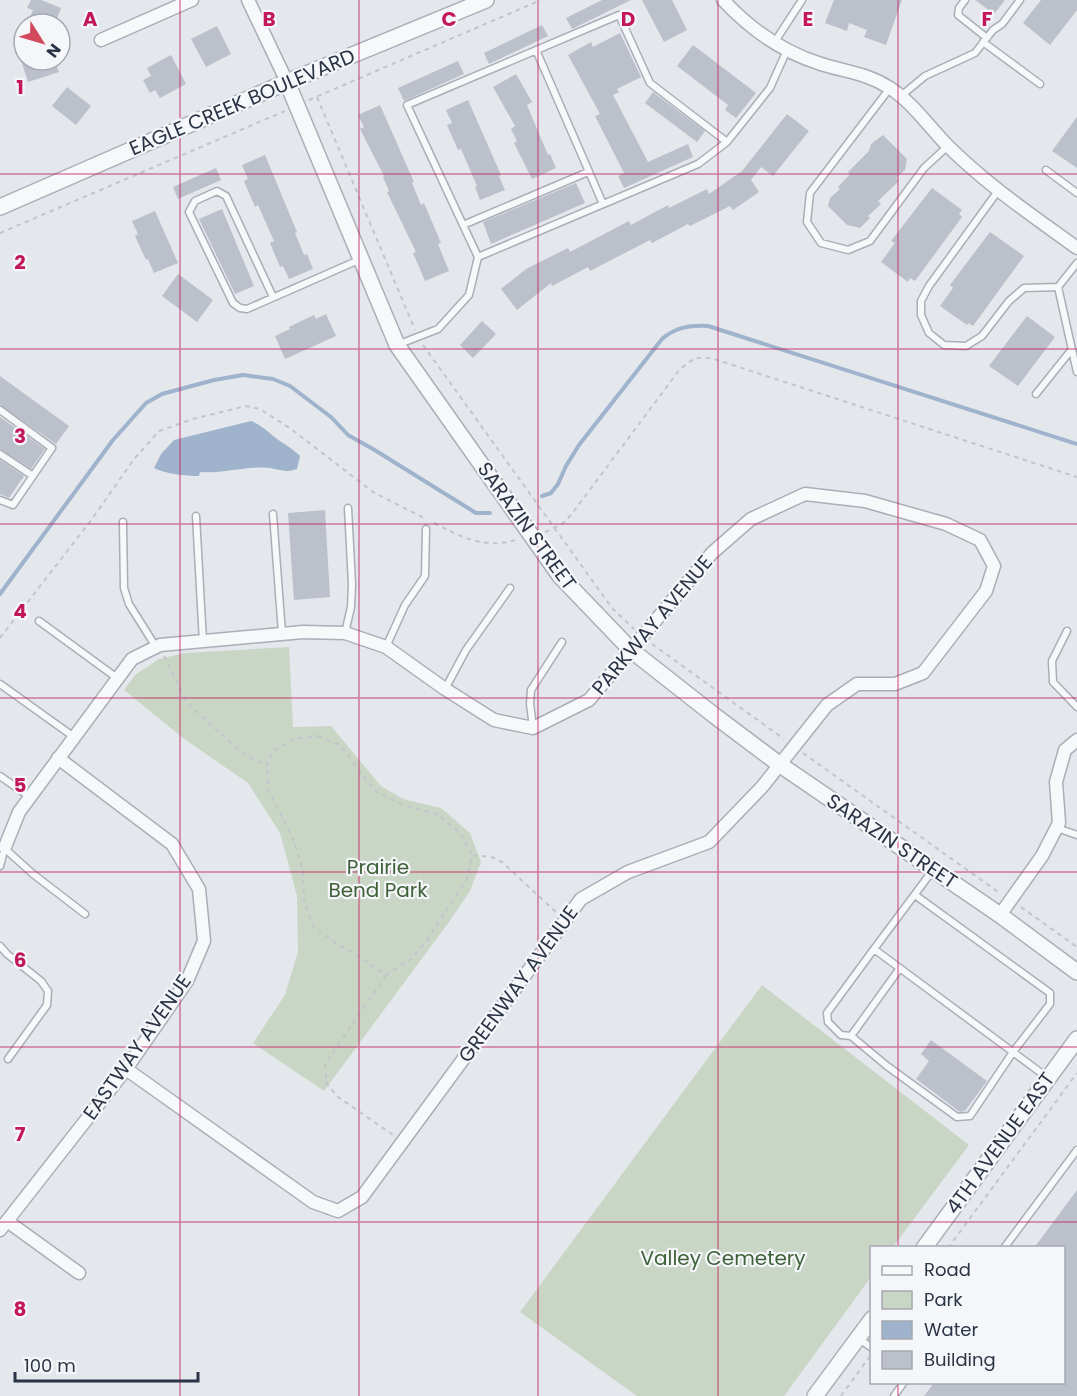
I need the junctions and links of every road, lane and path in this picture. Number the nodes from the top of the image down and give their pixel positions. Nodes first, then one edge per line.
1 (192, 0) edge
2 (248, 0) edge
3 (486, 0) edge
4 (541, 0) edge
5 (723, 0) edge
6 (802, 0) edge
7 (965, 0) edge
8 (1020, 0) edge
9 (101, 40) dead end
10 (985, 40) junction
11 (773, 44) junction
12 (536, 50) junction
13 (787, 50) junction
14 (287, 82) junction
15 (1040, 84) dead end
16 (890, 88) junction
17 (317, 97) junction
18 (901, 97) junction
19 (297, 105) junction
20 (727, 142) junction
21 (948, 146) junction
22 (1046, 170) dead end
23 (588, 172) junction
24 (998, 191) junction
25 (1077, 193) edge
26 (603, 204) junction
27 (0, 207) edge
28 (463, 225) junction
29 (0, 233) edge
30 (1077, 248) edge
31 (478, 257) junction
32 (361, 259) junction
33 (1077, 263) edge
34 (1058, 287) junction
35 (273, 297) junction
36 (417, 337) junction
37 (397, 345) junction
38 (1072, 349) junction
39 (1077, 372) edge
40 (1036, 394) dead end
41 (0, 410) edge
42 (0, 454) edge
43 (33, 476) junction
44 (1077, 477) edge
45 (0, 500) edge
46 (348, 508) dead end
47 (273, 514) dead end
48 (196, 516) dead end
49 (123, 522) dead end
50 (554, 529) junction
51 (426, 530) dead end
52 (531, 535) junction
53 (980, 540) joint
54 (510, 588) dead end
55 (39, 621) dead end
56 (1067, 631) dead end
57 (345, 633) junction
58 (282, 634) junction
59 (642, 636) junction
60 (0, 638) edge
61 (202, 642) junction
62 (562, 642) dead end
63 (158, 646) junction
64 (386, 647) junction
65 (631, 650) junction
66 (117, 678) junction
67 (0, 684) edge
68 (445, 689) junction
69 (1077, 707) edge
70 (533, 728) junction
71 (74, 737) junction
72 (1077, 740) edge
73 (793, 746) junction
74 (58, 758) junction
75 (779, 764) junction
76 (267, 765) junction
77 (0, 776) edge
78 (30, 797) junction
79 (1056, 828) junction
80 (1077, 835) edge
81 (3, 847) edge
82 (472, 855) junction
83 (0, 866) edge
84 (933, 869) junction
85 (915, 895) junction
86 (1010, 900) junction
87 (85, 914) dead end
88 (1000, 915) junction
89 (566, 921) junction
90 (0, 946) edge
91 (1077, 947) edge
92 (874, 949) junction
93 (900, 968) junction
94 (1077, 972) edge
95 (386, 975) junction
96 (851, 1036) junction
97 (1077, 1039) edge
98 (1013, 1052) junction
99 (8, 1059) dead end
100 (126, 1069) junction
101 (1077, 1073) edge
102 (1048, 1078) junction
103 (402, 1142) junction
104 (1077, 1150) edge
105 (4, 1225) edge
106 (925, 1246) edge
107 (949, 1246) edge
108 (1005, 1246) edge
109 (79, 1273) dead end
110 (870, 1322) edge
111 (858, 1338) junction
112 (870, 1347) edge
113 (870, 1357) edge
114 (903, 1384) edge
115 (815, 1396) edge
116 (841, 1396) edge
117 (894, 1396) edge

1 - 9 street
2 - 14 street
3 - 14 street, EAGLE CREEK BOULEVARD
4 - 17 path
5 - 11 street
6 - 11 lane
7 - 10 lane
8 - 10 lane
10 - 15 lane
10 - 18 lane
11 - 13 street
12 - 20 lane
12 - 23 lane
12 - 28 lane
13 - 16 street
13 - 20 lane
14 - 19 street, SARAZIN STREET
14 - 27 street, EAGLE CREEK BOULEVARD
16 - 18 street
16 - 21 lane
17 - 19 path
17 - 36 path
18 - 21 street
19 - 29 path
19 - 32 street, SARAZIN STREET
20 - 26 lane
21 - 24 street
22 - 25 lane
23 - 26 lane
23 - 28 lane
24 - 30 street
24 - 34 lane
26 - 31 lane
28 - 31 lane
31 - 36 lane
32 - 35 lane
32 - 37 street, SARAZIN STREET
33 - 34 lane
34 - 38 lane
35 - 35 lane
36 - 37 lane
36 - 50 path
37 - 52 street, SARAZIN STREET
38 - 39 lane
38 - 40 lane
41 - 43 lane
42 - 43 lane
43 - 45 lane
44 - 50 path
46 - 57 lane
47 - 58 lane
48 - 61 lane
49 - 63 lane
50 - 52 path
50 - 59 path
51 - 64 lane
52 - 60 path
52 - 65 street, SARAZIN STREET
53 - 59 street, PARKWAY AVENUE
53 - 73 street, GREENWAY AVENUE
54 - 68 lane
55 - 66 lane
56 - 69 lane
57 - 58 street
57 - 64 street
58 - 61 street
59 - 65 street, PARKWAY AVENUE
59 - 73 path
61 - 63 street
62 - 70 lane
63 - 66 street
63 - 76 path
64 - 68 street
65 - 70 street, PARKWAY AVENUE
65 - 75 street, SARAZIN STREET
66 - 71 street
67 - 71 lane
68 - 70 street
71 - 74 street
72 - 79 street
73 - 75 street, GREENWAY AVENUE
73 - 86 path
74 - 78 street
74 - 100 street, EASTWAY AVENUE
75 - 84 street, SARAZIN STREET
75 - 89 street, GREENWAY AVENUE
76 - 82 path
76 - 95 path
77 - 78 lane
78 - 81 street
79 - 80 lane
79 - 86 street
81 - 83 lane
81 - 87 lane
82 - 89 path
82 - 95 path
84 - 85 lane
84 - 88 street, SARAZIN STREET
85 - 92 lane
85 - 98 lane
86 - 88 street
86 - 91 path
88 - 94 street, SARAZIN STREET
89 - 103 street, GREENWAY AVENUE
90 - 99 lane
92 - 93 lane
92 - 96 lane
93 - 96 lane
93 - 98 lane
95 - 103 path
96 - 98 lane
97 - 102 street, 4TH AVENUE EAST
98 - 102 lane
100 - 103 street, GREENWAY AVENUE
100 - 105 street, EASTWAY AVENUE
101 - 107 path
102 - 106 street, 4TH AVENUE EAST
104 - 108 lane
105 - 109 street
110 - 111 street
111 - 112 lane
111 - 115 street
113 - 116 path
114 - 117 lane

